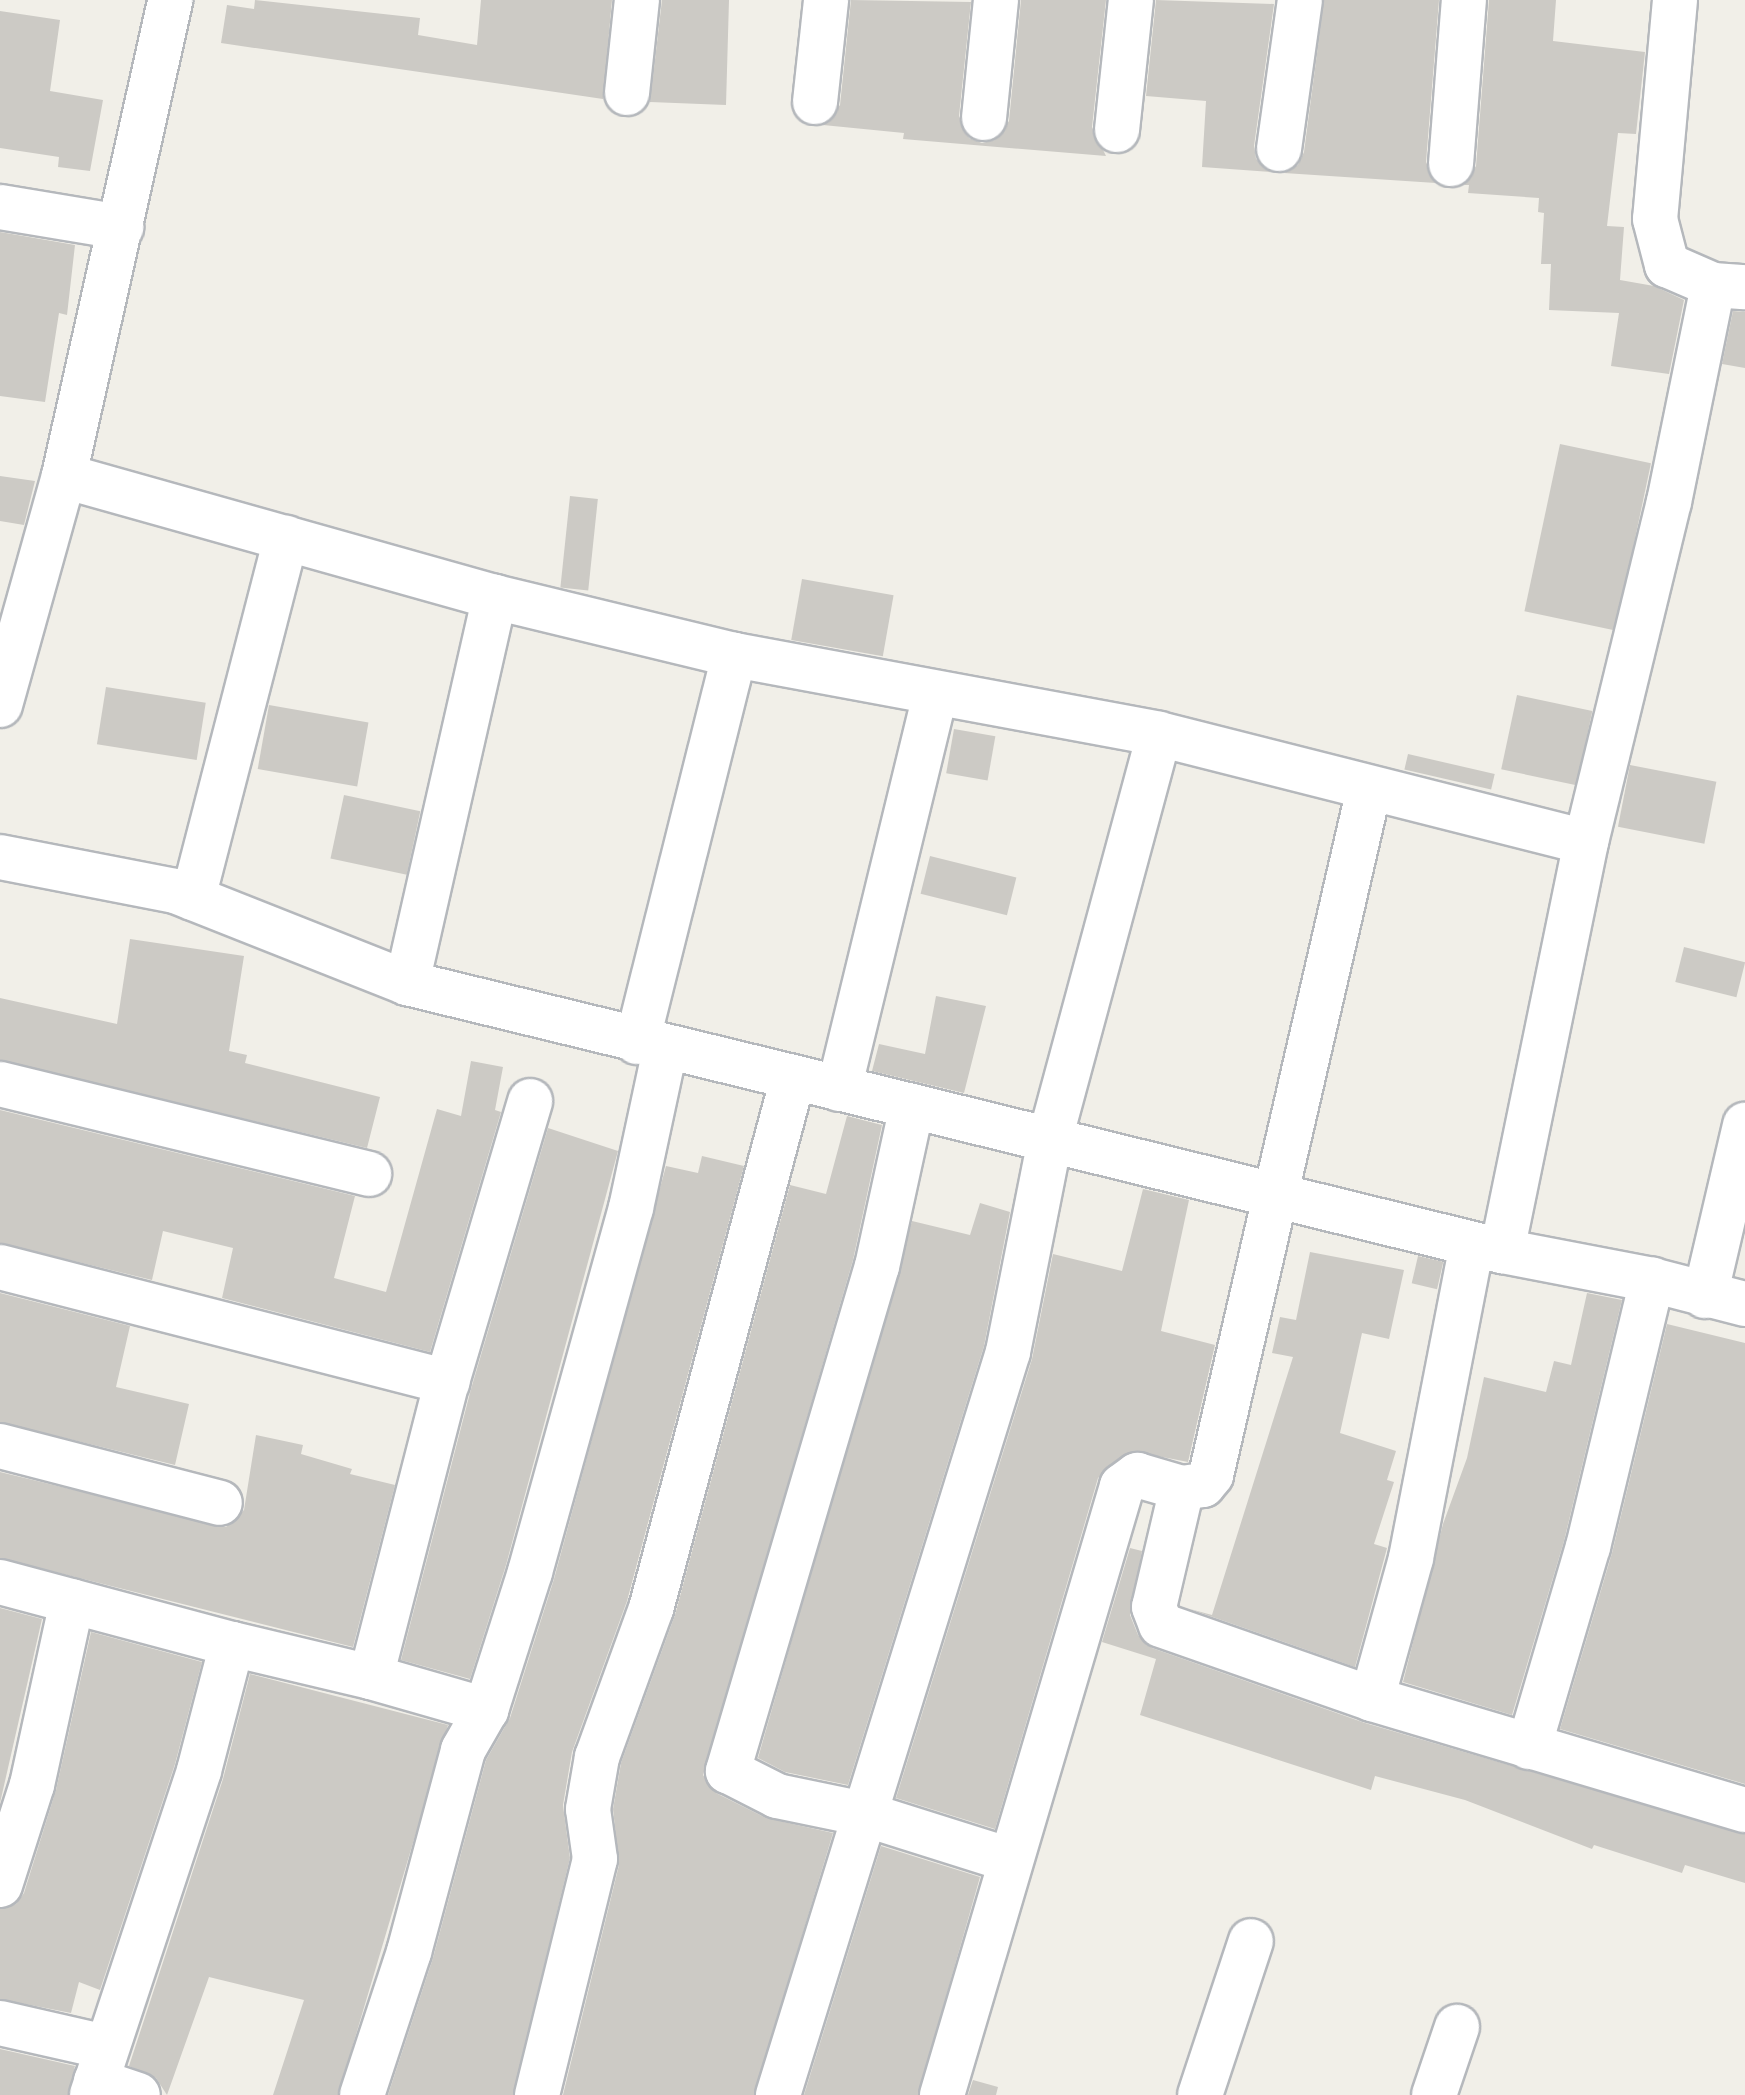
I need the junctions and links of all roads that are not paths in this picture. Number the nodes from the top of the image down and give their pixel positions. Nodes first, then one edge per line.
1 (170, 0) edge
2 (637, 0) edge
3 (826, 0) edge
4 (996, 0) edge
5 (1131, 0) edge
6 (1300, 0) edge
7 (1464, 0) edge
8 (1675, 0) edge
9 (627, 93) dead end
10 (815, 102) dead end
11 (984, 118) dead end
12 (1117, 130) dead end
13 (1279, 149) dead end
14 (1451, 164) dead end
15 (0, 207) edge
16 (121, 227) junction
17 (1729, 286) edge
18 (64, 476) junction
19 (286, 538) junction
20 (495, 597) junction
21 (734, 655) junction
22 (935, 696) junction
23 (0, 705) edge
24 (1159, 734) junction
25 (1369, 789) junction
26 (1586, 842) junction
27 (0, 857) edge
28 (193, 898) junction
29 (407, 983) junction
30 (651, 1045) junction
31 (793, 1078) junction
32 (0, 1084) edge
33 (839, 1089) junction
34 (530, 1101) dead end
35 (912, 1106) junction
36 (1745, 1125) edge
37 (1050, 1139) junction
38 (369, 1174) dead end
39 (1277, 1200) junction
40 (1487, 1248) junction
41 (0, 1267) edge
42 (1652, 1280) junction
43 (1725, 1300) edge
44 (447, 1382) junction
45 (0, 1446) edge
46 (1182, 1488) junction
47 (220, 1503) dead end
48 (0, 1582) edge
49 (72, 1601) junction
50 (232, 1644) junction
51 (371, 1677) junction
52 (1372, 1699) junction
53 (486, 1710) junction
54 (1529, 1747) junction
55 (1745, 1810) edge
56 (864, 1814) junction
57 (1010, 1860) junction
58 (0, 1885) edge
59 (1251, 1941) dead end
60 (0, 2023) edge
61 (1457, 2027) dead end
62 (98, 2075) edge
63 (138, 2095) edge
64 (362, 2095) edge
65 (537, 2095) edge
66 (778, 2095) edge
67 (942, 2095) edge
68 (1200, 2095) edge
69 (1434, 2095) edge

1 - 16 street
2 - 9 street
3 - 10 street
4 - 11 street
5 - 12 street
6 - 13 street
7 - 14 street
8 - 17 street
15 - 16 street
16 - 18 street
17 - 26 street
18 - 19 street
18 - 23 street
19 - 20 street
19 - 28 street
20 - 21 street
20 - 29 street
21 - 22 street
21 - 30 street
22 - 24 street
22 - 33 street
24 - 25 street
24 - 37 street
25 - 26 street
25 - 39 street
26 - 40 street
27 - 28 street
28 - 29 street
29 - 30 street
30 - 31 street
30 - 53 street
31 - 33 street
31 - 65 street
32 - 38 street
33 - 35 street
34 - 44 street
35 - 37 street
35 - 56 street
36 - 43 street
37 - 39 street
37 - 56 street
39 - 40 street
39 - 46 street
40 - 42 street
40 - 52 street
41 - 44 street
42 - 43 street
42 - 54 street
44 - 51 street
45 - 47 street
46 - 52 street
46 - 57 street
48 - 49 street
49 - 50 street
49 - 58 street
50 - 51 street
50 - 62 street
51 - 53 street
52 - 54 street
53 - 64 street
54 - 55 street
56 - 57 street
56 - 66 street
57 - 67 street
59 - 68 street
60 - 62 street
61 - 69 street
62 - 63 street

